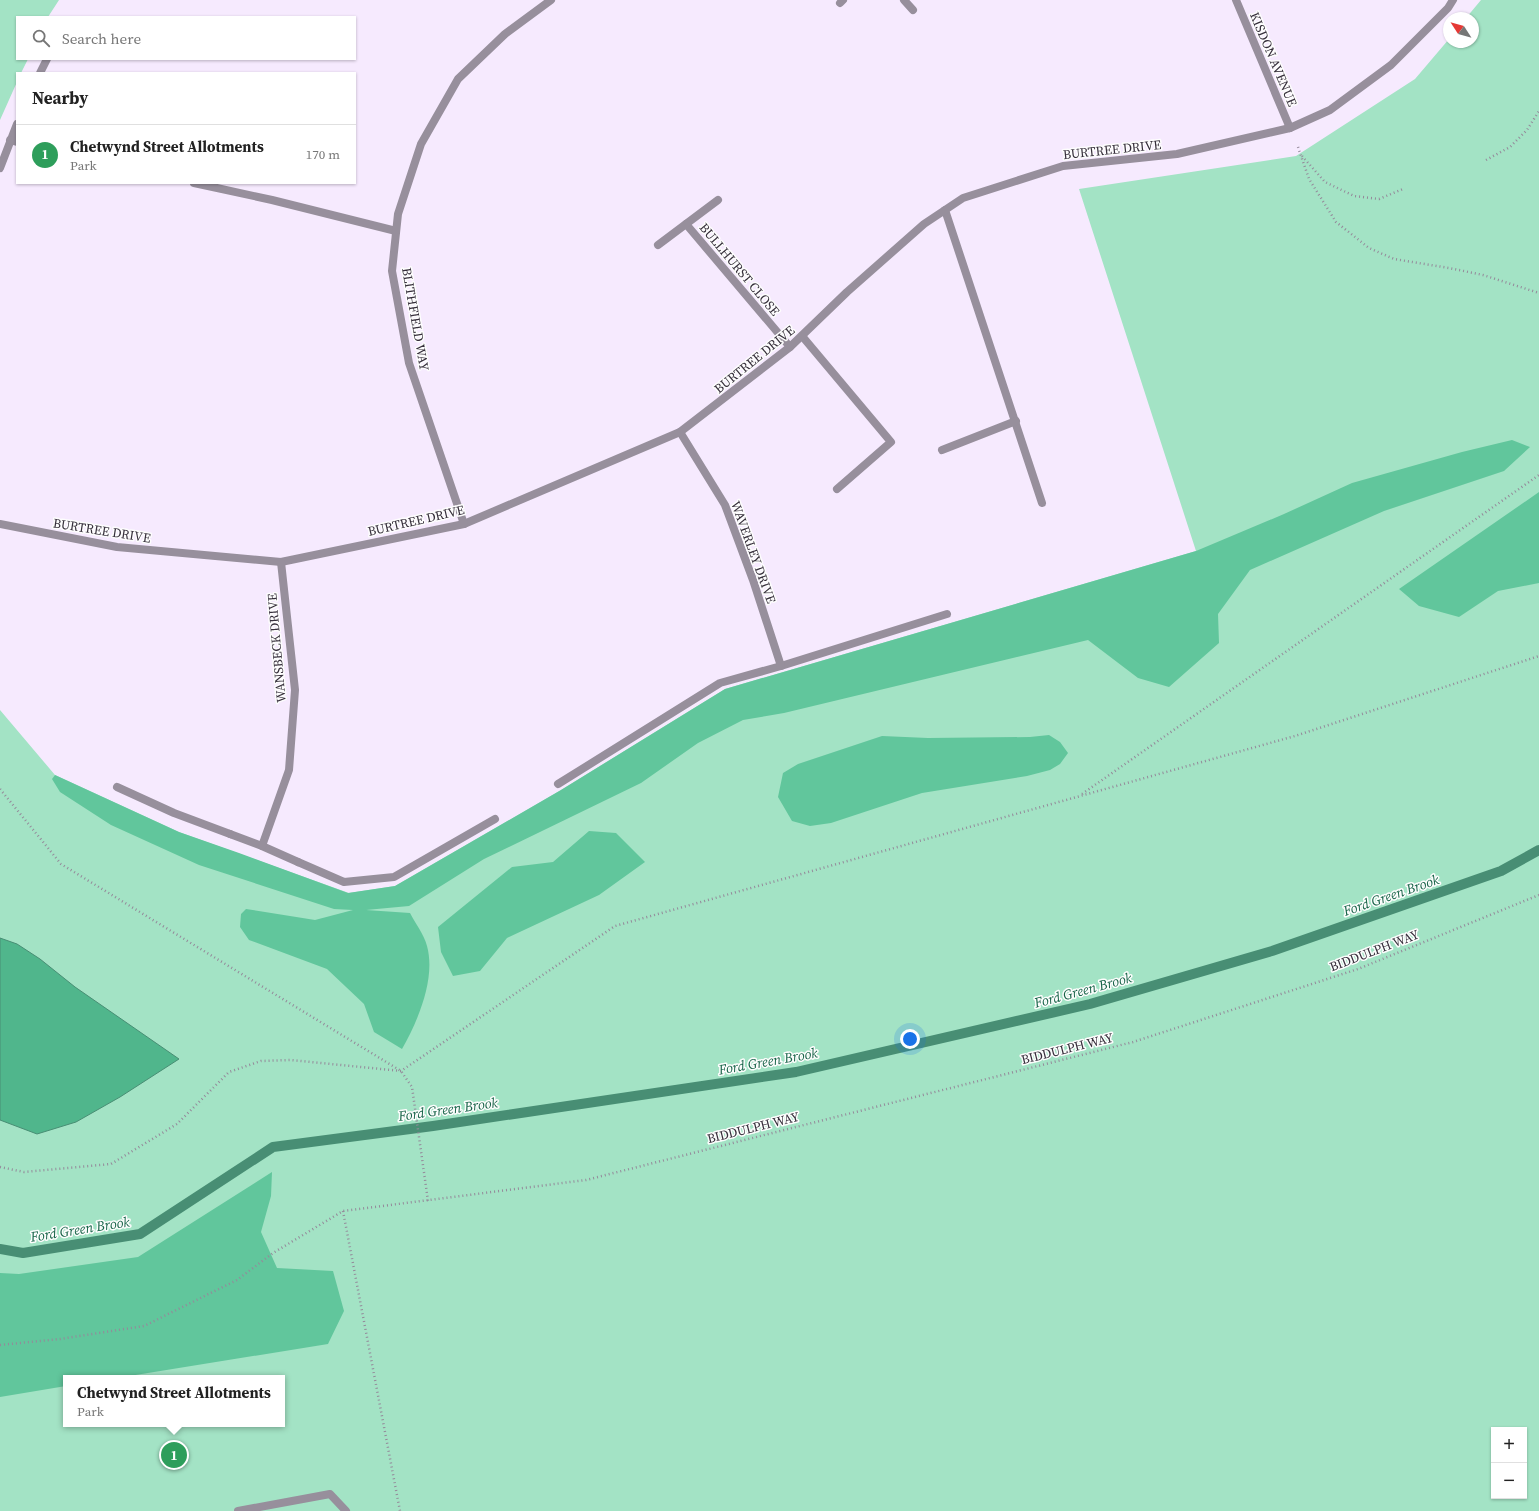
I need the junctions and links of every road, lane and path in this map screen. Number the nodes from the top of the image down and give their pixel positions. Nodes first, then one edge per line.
1 (551, 0) edge
2 (904, 0) edge
3 (1236, 0) edge
4 (1453, 0) edge
5 (913, 10) dead end
6 (46, 60) edge
7 (40, 72) edge
8 (1539, 111) edge
9 (16, 128) edge
10 (1290, 128) junction
11 (13, 141) edge
12 (1300, 154) junction
13 (1486, 160) dead end
14 (0, 168) edge
15 (199, 184) edge
16 (1403, 190) dead end
17 (718, 200) dead end
18 (946, 210) junction
19 (686, 224) junction
20 (396, 230) junction
21 (658, 245) dead end
22 (1539, 293) edge
23 (802, 336) junction
24 (790, 348) junction
25 (1016, 421) junction
26 (680, 432) junction
27 (942, 450) dead end
28 (1539, 475) edge
29 (837, 489) dead end
30 (1042, 503) dead end
31 (0, 524) edge
32 (464, 524) junction
33 (281, 562) junction
34 (947, 614) dead end
35 (1539, 656) edge
36 (781, 666) junction
37 (558, 784) dead end
38 (118, 787) dead end
39 (0, 789) edge
40 (1080, 796) junction
41 (495, 819) dead end
42 (262, 846) junction
43 (1539, 895) edge
44 (401, 1071) junction
45 (0, 1167) edge
46 (428, 1201) junction
47 (343, 1211) junction
48 (0, 1345) edge
49 (238, 1511) edge
50 (346, 1511) edge
51 (400, 1511) edge

1 - 20 street, BLITHFIELD WAY
2 - 5 street
3 - 10 street, KISDON AVENUE
4 - 10 street, BURTREE DRIVE
6 - 7 street
8 - 13 path
9 - 11 street
10 - 12 path
10 - 18 street, BURTREE DRIVE
11 - 14 street
12 - 16 path
12 - 22 path
15 - 20 street
17 - 19 street, BULLHURST CLOSE
18 - 23 street, BURTREE DRIVE
18 - 25 street
19 - 21 street, BULLHURST CLOSE
19 - 24 street, BULLHURST CLOSE
20 - 32 street, BLITHFIELD WAY
23 - 24 street, BURTREE DRIVE
23 - 29 street
24 - 26 street, BURTREE DRIVE
25 - 27 street
25 - 30 street
26 - 32 street, BURTREE DRIVE
26 - 36 street, WAVERLEY DRIVE
28 - 40 path
31 - 33 street, BURTREE DRIVE
32 - 33 street, BURTREE DRIVE
33 - 42 street, WANSBECK DRIVE
34 - 36 street
35 - 40 path
36 - 37 street
38 - 42 street
39 - 44 path
40 - 44 path
41 - 42 street
43 - 46 path, BIDDULPH WAY
44 - 45 path
44 - 46 path
46 - 47 path, BIDDULPH WAY
47 - 48 path
47 - 51 path
49 - 50 street

